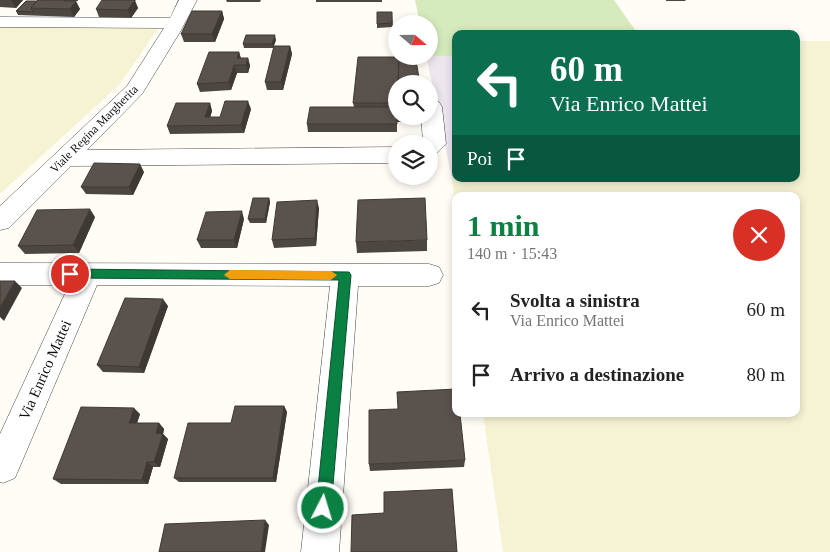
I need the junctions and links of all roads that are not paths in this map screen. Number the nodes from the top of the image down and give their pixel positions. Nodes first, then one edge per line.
1 (188, 0) edge
2 (0, 22) edge
3 (176, 22) junction
4 (388, 154) edge
5 (65, 158) junction
6 (0, 221) edge
7 (0, 274) edge
8 (88, 274) junction
9 (345, 275) junction
10 (429, 276) dead end
11 (3, 466) dead end
12 (320, 552) edge

1 - 3 street, Viale Regina Margherita
2 - 3 street
3 - 5 street, Viale Regina Margherita
4 - 5 street
5 - 6 street, Viale Regina Margherita
7 - 8 street
8 - 9 street
8 - 11 street, Via Enrico Mattei
9 - 10 street
9 - 12 street

